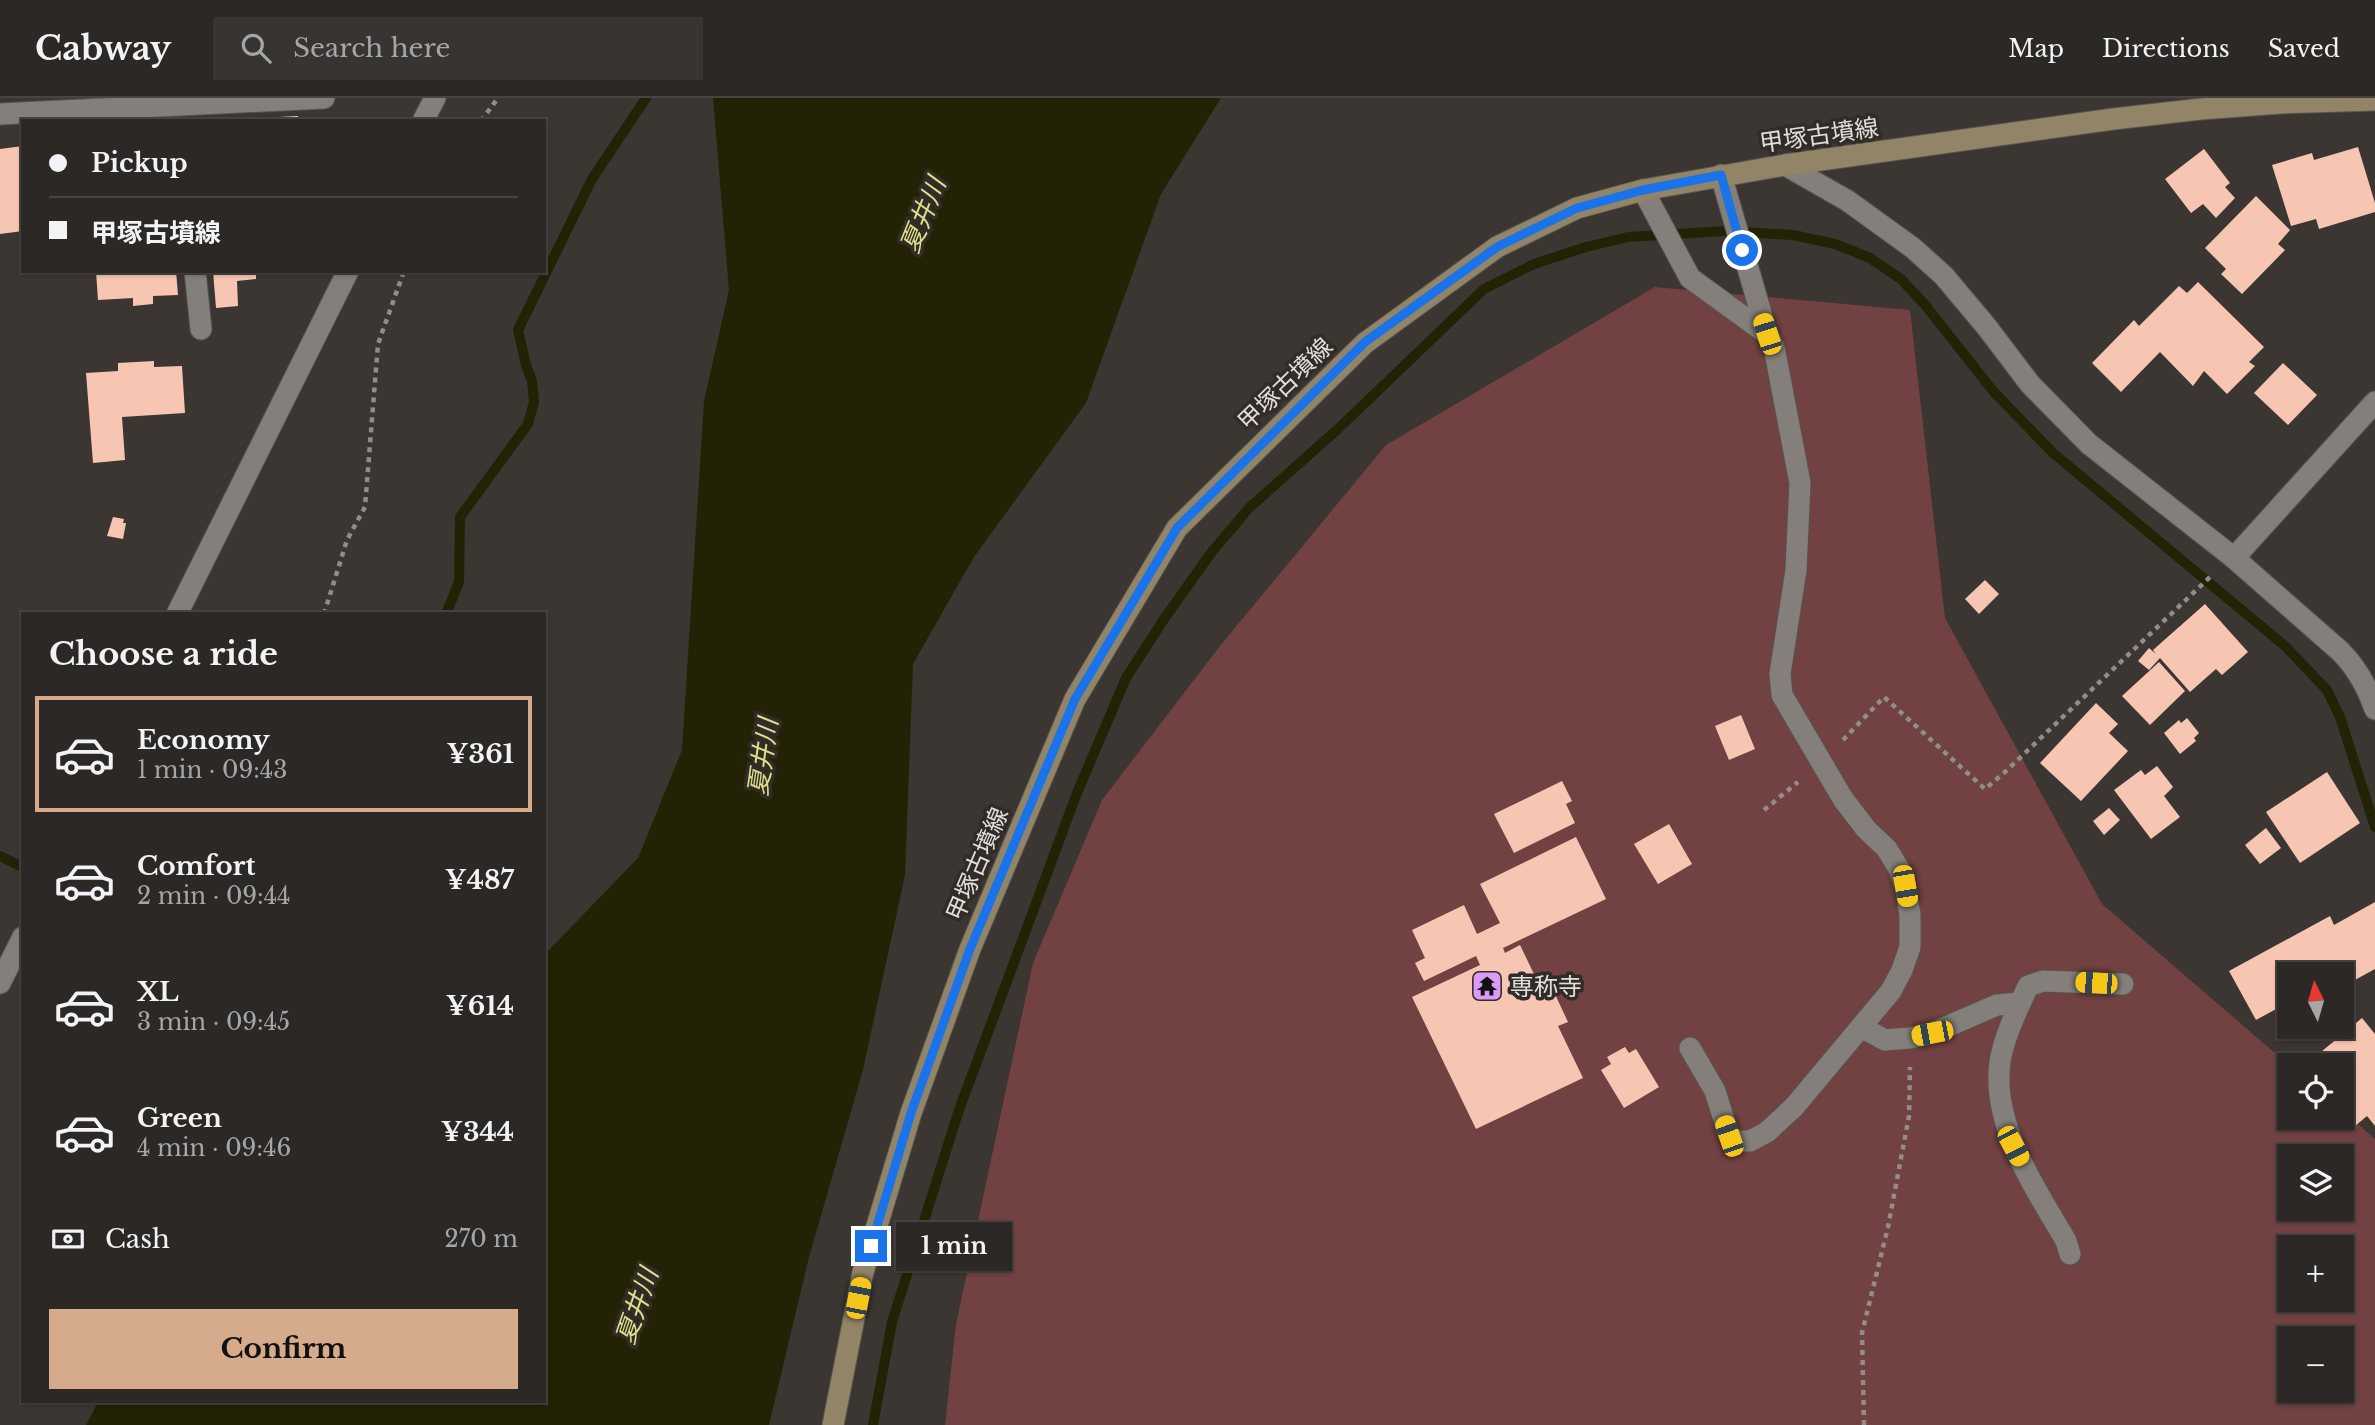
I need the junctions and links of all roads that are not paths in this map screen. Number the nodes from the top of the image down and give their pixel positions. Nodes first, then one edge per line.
1 (324, 98) edge
2 (435, 98) edge
3 (288, 99) edge
4 (2375, 100) edge
5 (178, 113) edge
6 (0, 114) edge
7 (425, 119) edge
8 (1785, 165) junction
9 (1721, 175) junction
10 (1643, 190) junction
11 (195, 273) edge
12 (347, 273) edge
13 (201, 329) dead end
14 (1767, 334) junction
15 (2375, 402) edge
16 (2234, 558) junction
17 (178, 612) edge
18 (2375, 709) edge
19 (21, 941) edge
20 (0, 983) edge
21 (2123, 984) dead end
22 (2020, 1003) junction
23 (1861, 1027) junction
24 (1690, 1048) dead end
25 (2070, 1254) dead end
26 (833, 1425) edge

1 - 3 street
2 - 7 street
3 - 5 street
4 - 8 main road, 甲塚古墳線
5 - 6 street
8 - 9 main road, 甲塚古墳線
8 - 16 street
9 - 10 main road, 甲塚古墳線
9 - 14 street
10 - 14 street
10 - 26 main road, 甲塚古墳線
11 - 13 street
12 - 17 street
14 - 23 street
15 - 16 street
16 - 18 street
19 - 20 street
21 - 22 street
22 - 23 street
22 - 25 street
23 - 24 street

